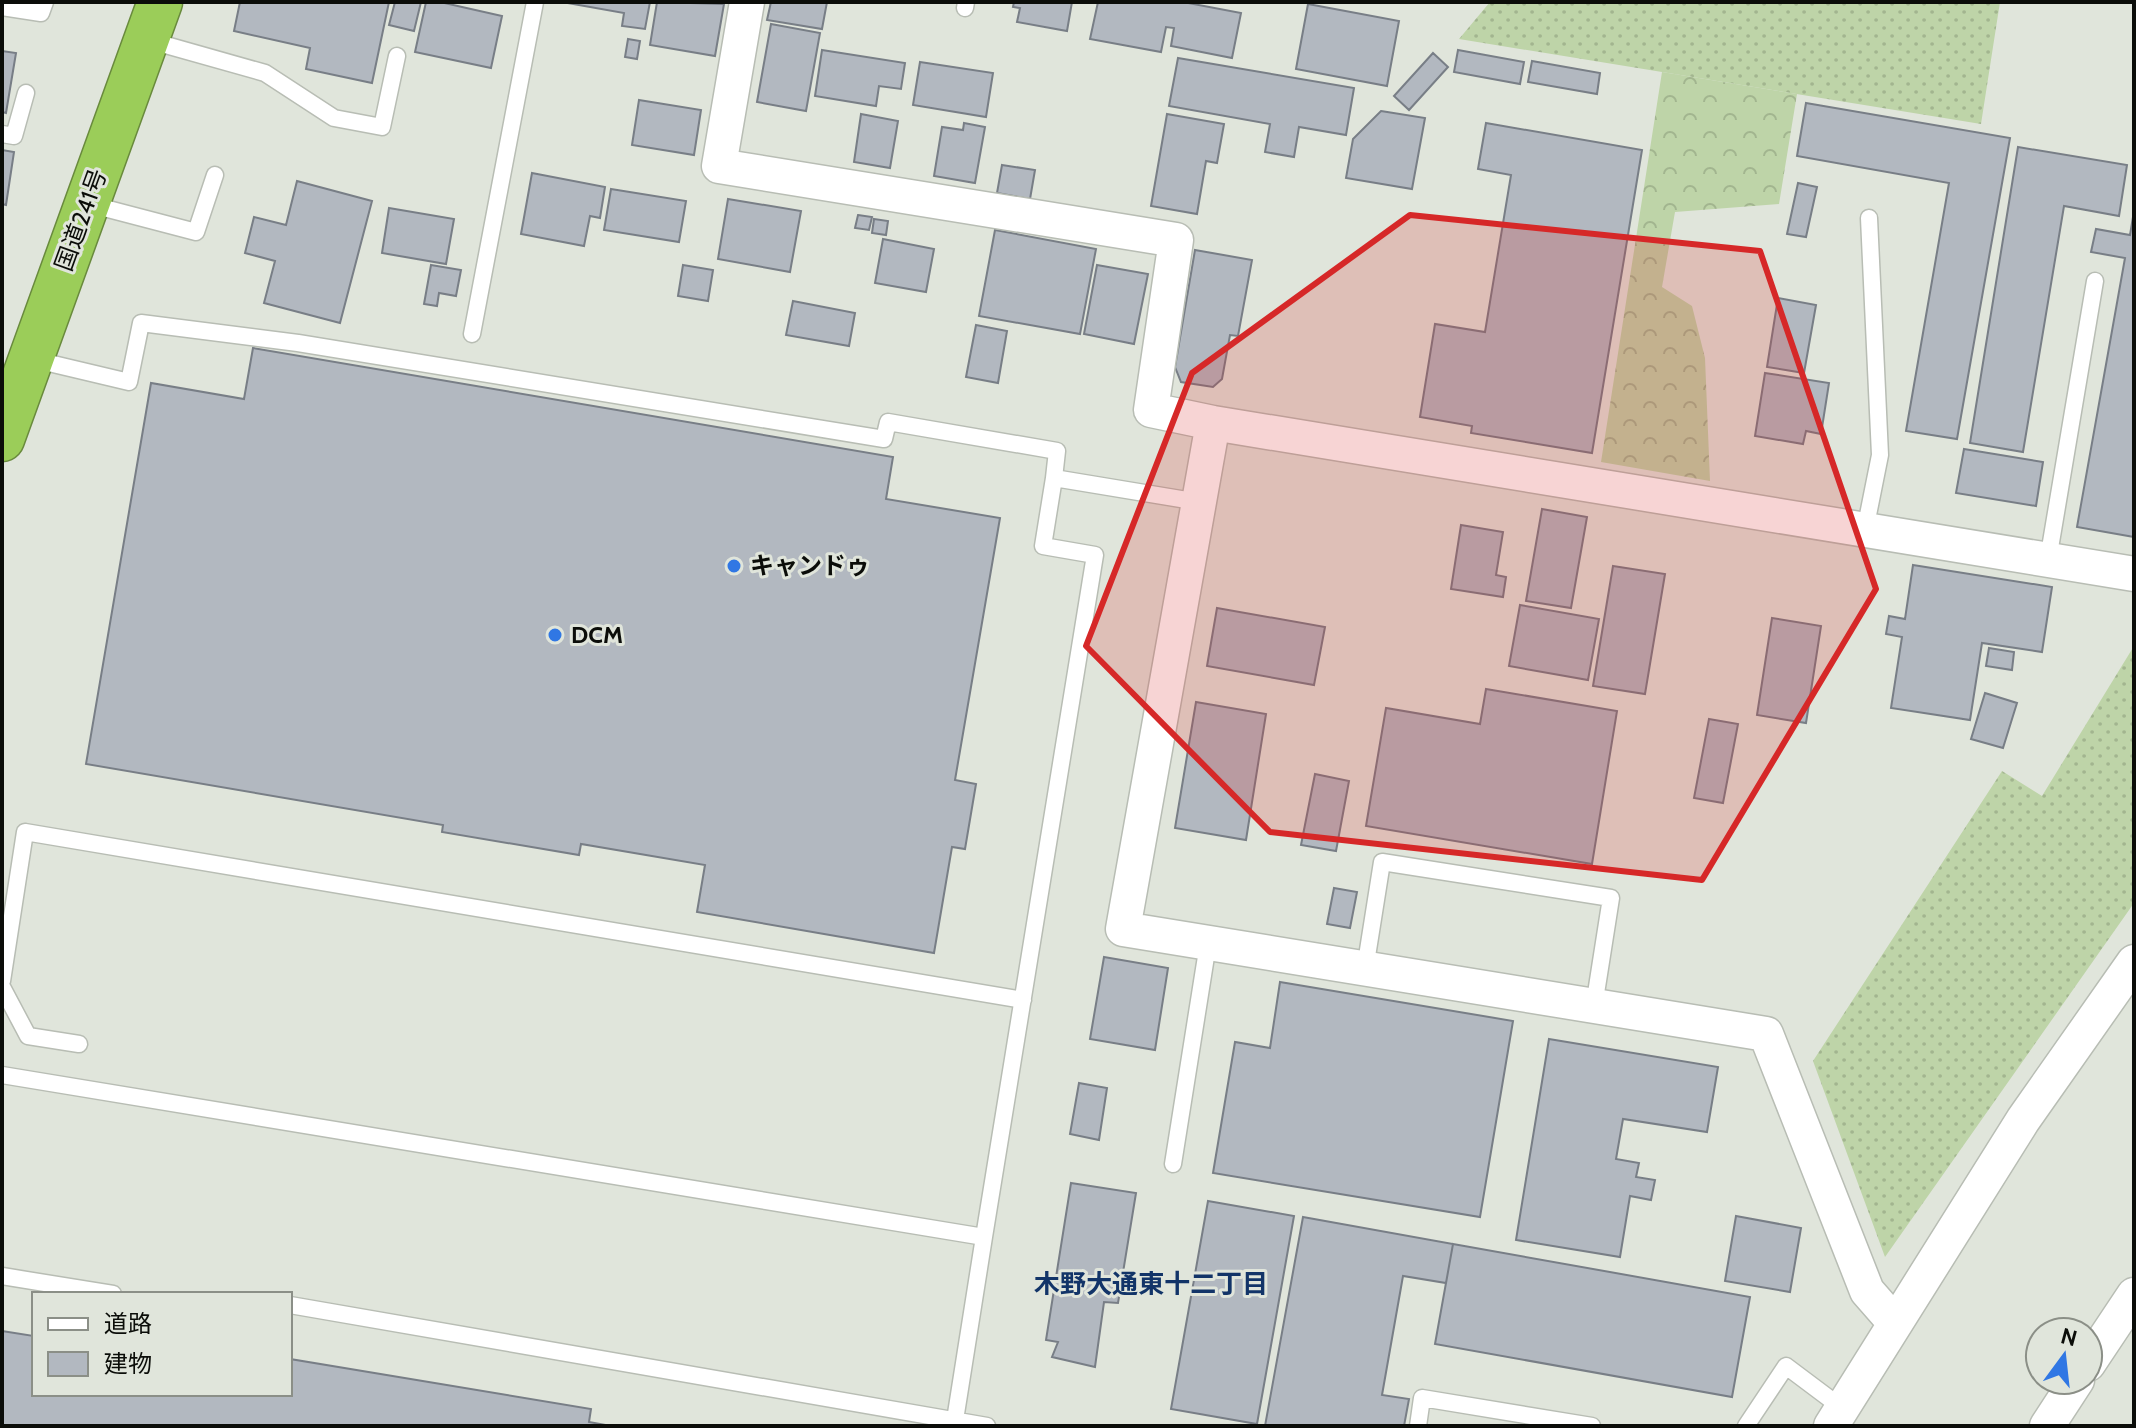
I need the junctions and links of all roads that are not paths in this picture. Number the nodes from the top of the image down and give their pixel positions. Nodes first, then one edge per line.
1 (45, 2) edge
2 (535, 2) edge
3 (747, 2) edge
4 (2, 7) edge
5 (154, 21) edge
6 (397, 56) dead end
7 (26, 93) dead end
8 (2, 134) edge
9 (215, 175) dead end
10 (87, 203) junction
11 (1869, 218) dead end
12 (2095, 281) dead end
13 (472, 334) dead end
14 (18, 375) edge
15 (1213, 423) junction
16 (2, 439) edge
17 (1054, 478) junction
18 (1199, 502) junction
19 (1865, 530) junction
20 (2048, 560) junction
21 (2134, 574) edge
22 (1208, 944) junction
23 (2134, 962) edge
24 (1365, 969) junction
25 (2, 984) edge
26 (1023, 1000) junction
27 (1594, 1006) junction
28 (79, 1044) dead end
29 (2, 1075) edge
30 (1173, 1164) dead end
31 (984, 1237) junction
32 (2, 1276) edge
33 (101, 1292) edge
34 (2134, 1295) edge
35 (292, 1305) edge
36 (1895, 1323) junction
37 (2104, 1340) edge
38 (2067, 1396) edge
39 (1837, 1417) edge
40 (955, 1420) junction
41 (987, 1426) edge
42 (1418, 1426) edge
43 (1592, 1426) edge
44 (1746, 1426) edge
45 (2047, 1426) edge

1 - 4 lane
2 - 13 lane
3 - 15 street
5 - 6 lane
5 - 10 highway, 国道241号
7 - 8 lane
9 - 10 lane
10 - 14 highway, 国道241号
11 - 19 lane
12 - 20 lane
14 - 16 highway, 国道241号
14 - 17 lane
15 - 18 street
15 - 19 street
17 - 18 lane
17 - 26 lane
18 - 22 street
19 - 20 street
20 - 21 street
22 - 24 street
22 - 30 lane
23 - 36 street
24 - 27 street
24 - 27 lane
25 - 26 lane
25 - 28 lane
26 - 31 lane
27 - 36 street
29 - 31 lane
31 - 40 lane
32 - 33 lane
34 - 37 street
35 - 40 lane
36 - 39 street
38 - 45 street
39 - 44 lane
40 - 41 lane
42 - 43 lane

